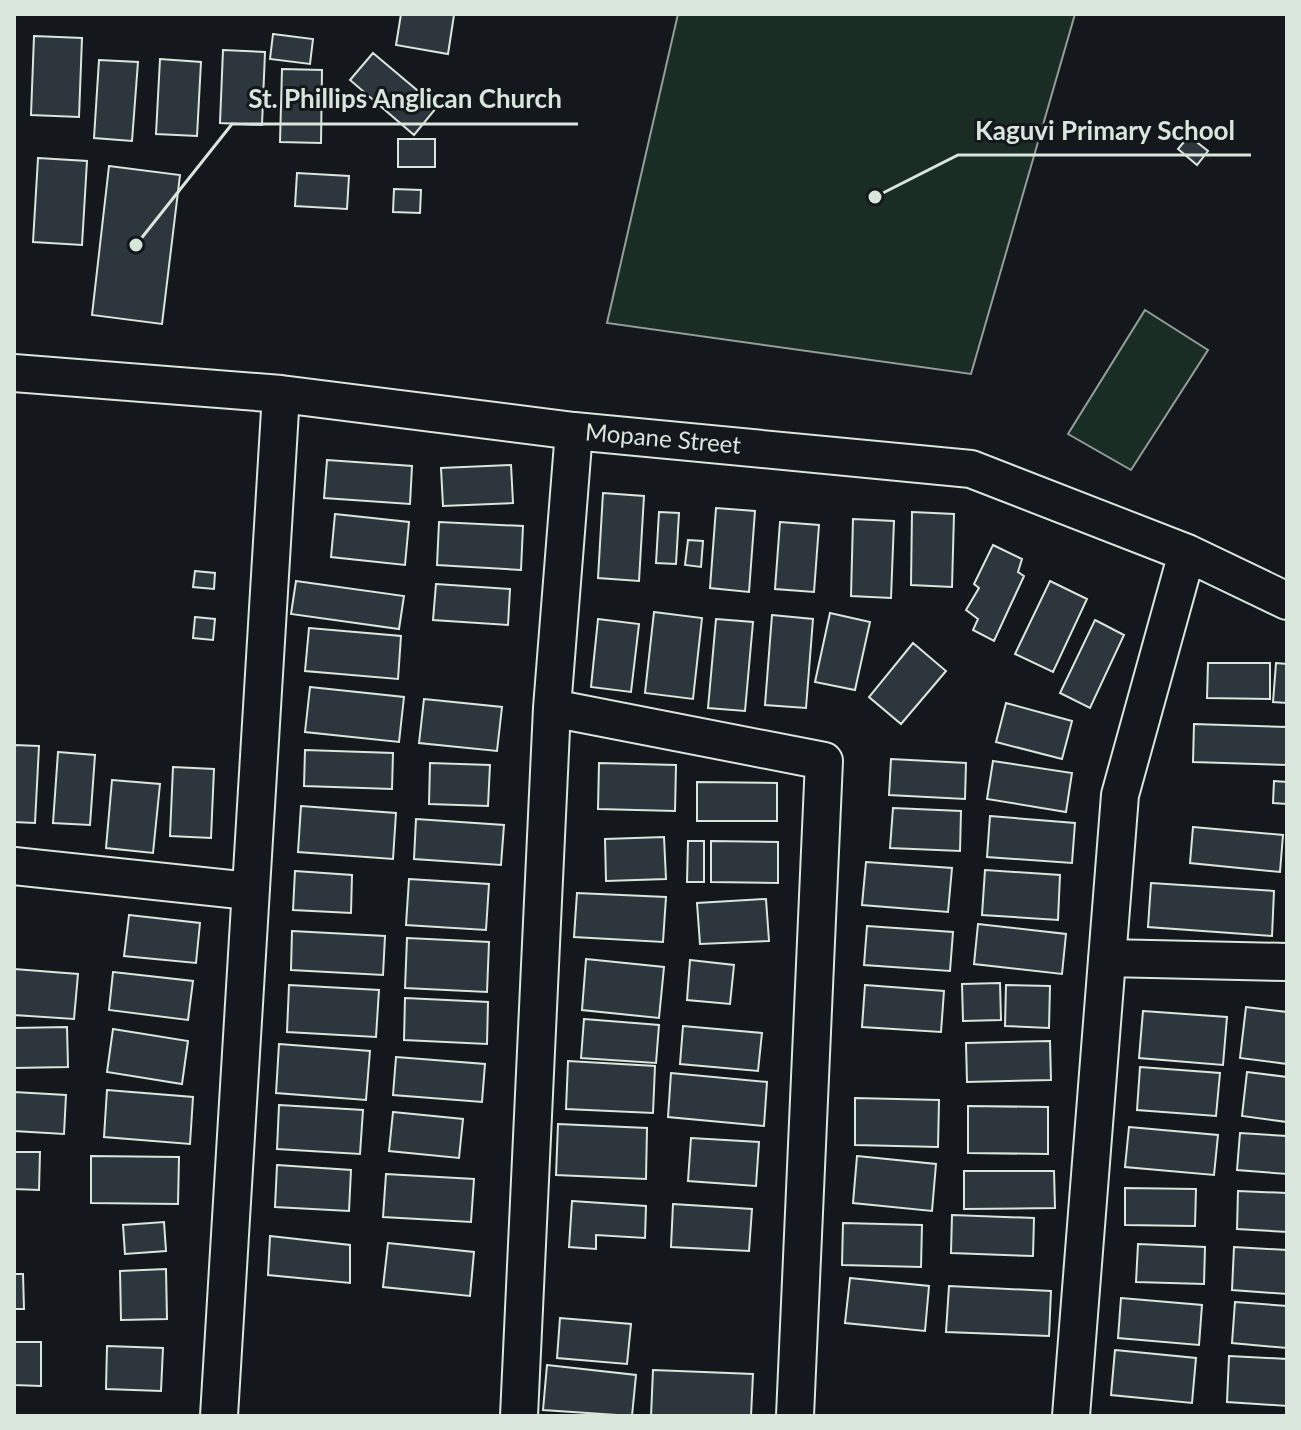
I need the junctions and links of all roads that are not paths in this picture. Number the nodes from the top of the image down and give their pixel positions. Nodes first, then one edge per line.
1 (14, 373) edge
2 (281, 394) junction
3 (574, 431) junction
4 (1187, 553) junction
5 (1287, 601) edge
6 (552, 708) junction
7 (14, 866) edge
8 (249, 891) junction
9 (1107, 958) junction
10 (1287, 962) edge
11 (219, 1416) edge
12 (519, 1416) edge
13 (795, 1416) edge
14 (1071, 1416) edge

1 - 2 street, Mopane Street
2 - 3 street, Mopane Street
2 - 8 street
3 - 4 street, Mopane Street
3 - 6 street
4 - 5 street, Mopane Street
4 - 9 street
6 - 12 street
6 - 13 street
7 - 8 street
8 - 11 street
9 - 10 street
9 - 14 street

